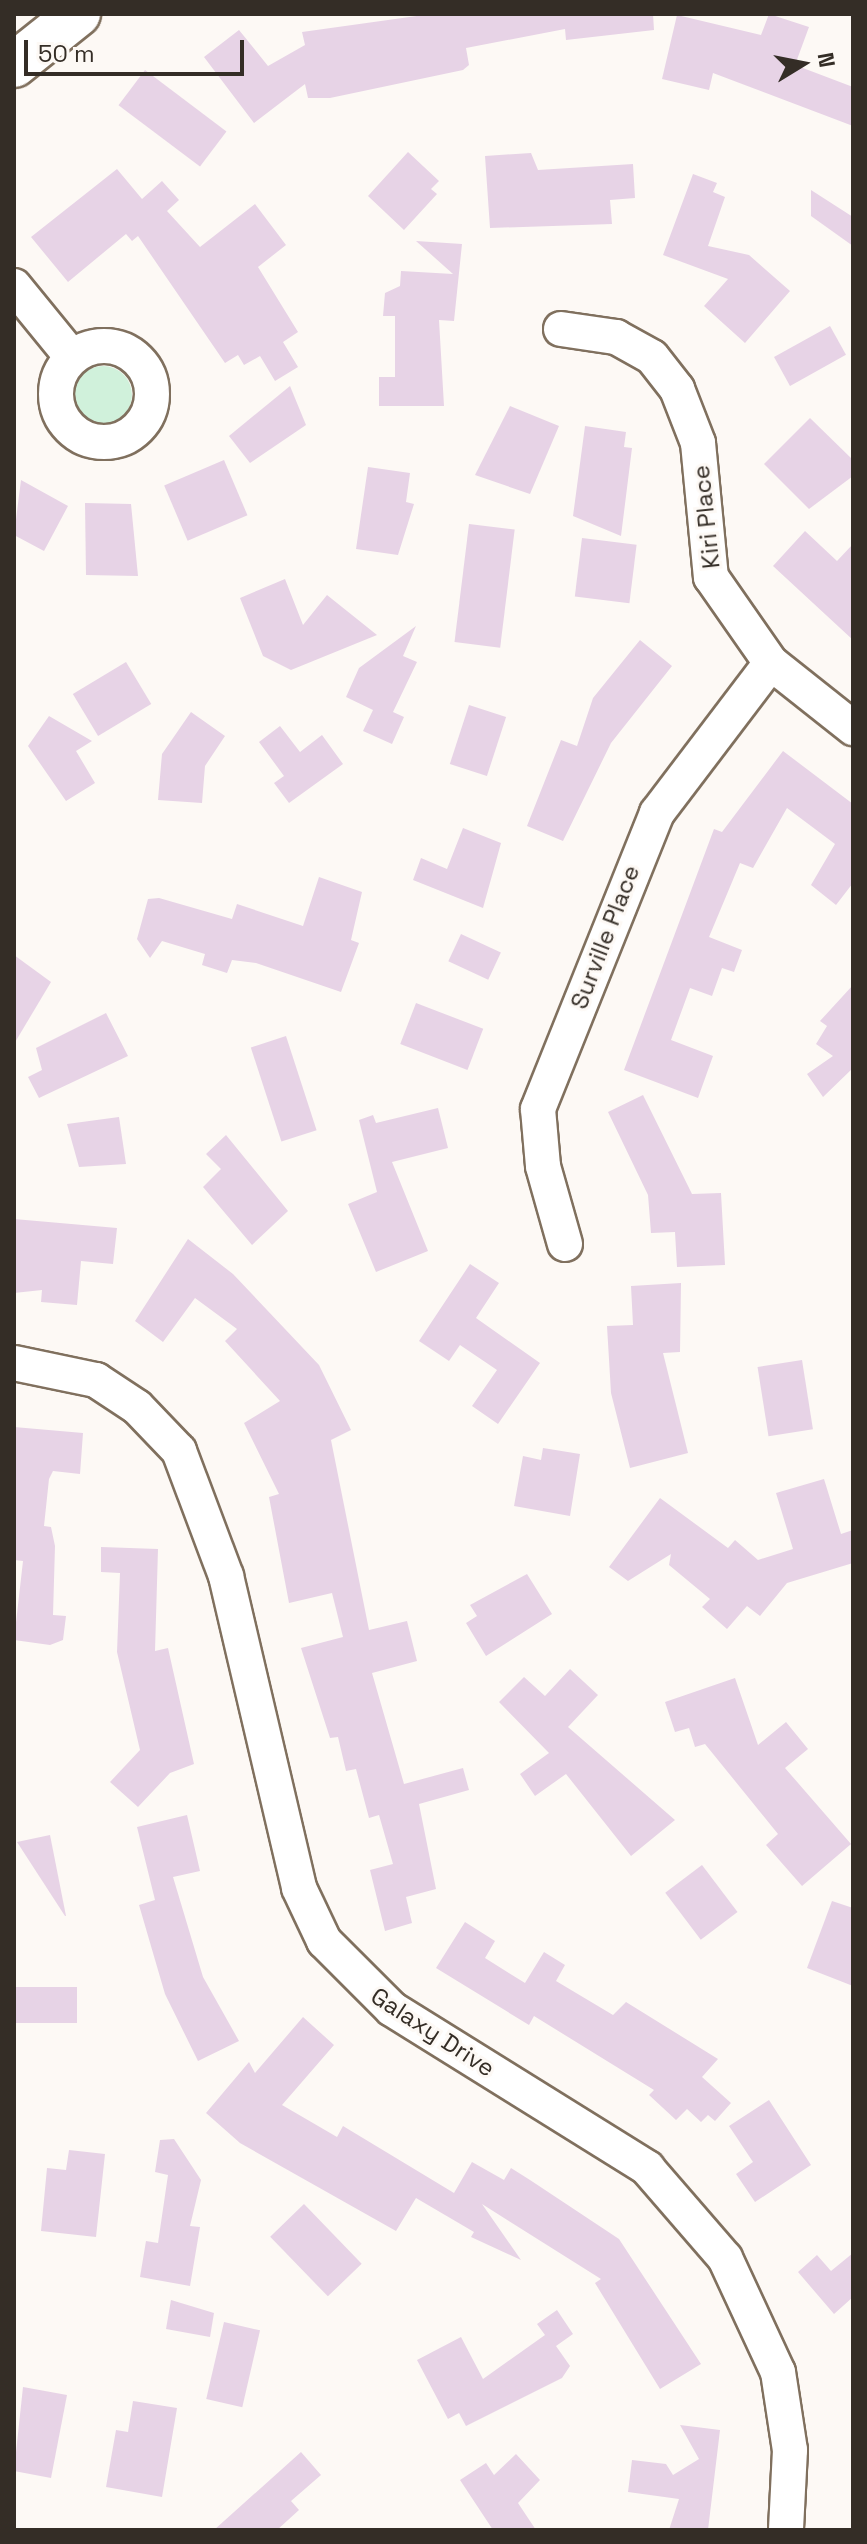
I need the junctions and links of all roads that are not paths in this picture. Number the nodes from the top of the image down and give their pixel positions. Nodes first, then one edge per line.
1 (78, 14) edge
2 (14, 65) edge
3 (14, 286) edge
4 (561, 329) dead end
5 (72, 357) dead end
6 (771, 663) junction
7 (853, 728) edge
8 (565, 1244) dead end
9 (14, 1363) edge
10 (786, 2530) edge

1 - 2 main road
3 - 5 street
4 - 6 street, Kiri Place
6 - 7 street, Kiri Place
6 - 8 street, Surville Place
9 - 10 street, Galaxy Drive

